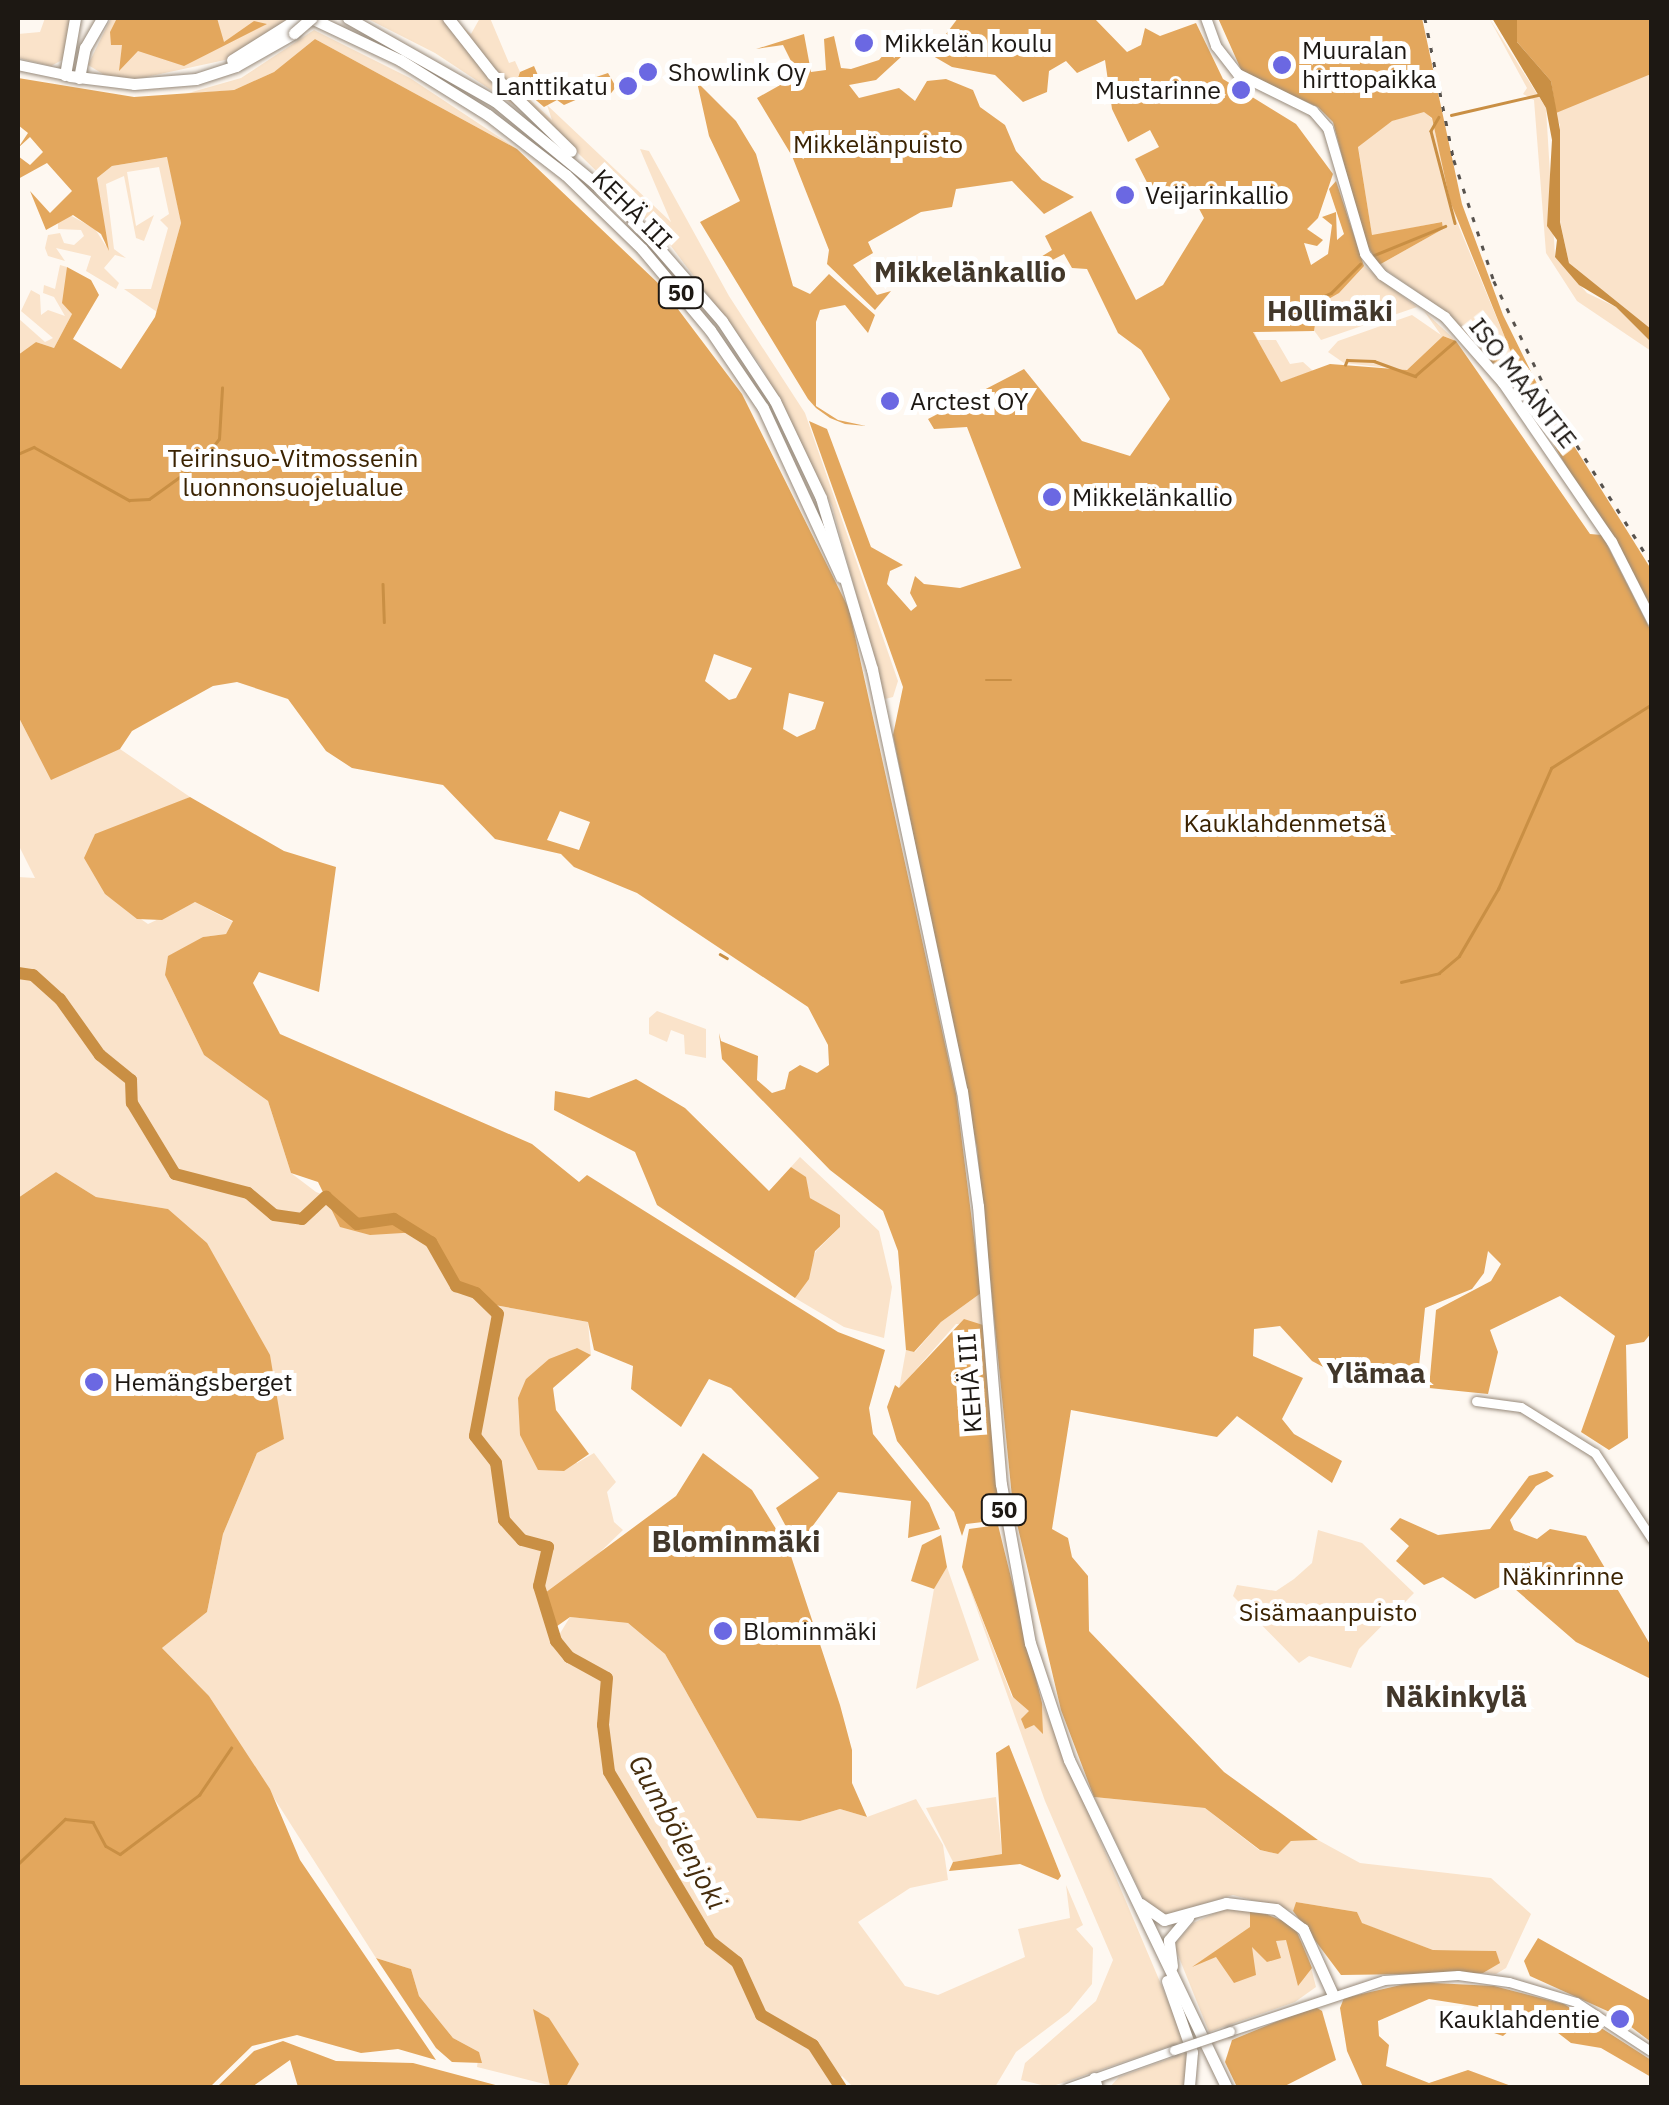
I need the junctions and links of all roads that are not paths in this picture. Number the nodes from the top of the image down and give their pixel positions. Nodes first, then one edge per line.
1 (74, 18) edge
2 (102, 18) edge
3 (299, 18) edge
4 (311, 18) edge
5 (348, 18) edge
6 (448, 18) edge
7 (1206, 18) edge
8 (291, 30) junction
9 (18, 65) edge
10 (72, 76) junction
11 (599, 184) junction
12 (1652, 621) edge
13 (865, 642) junction
14 (1476, 1401) dead end
15 (1652, 1539) edge
16 (1131, 1894) junction
17 (1189, 1916) junction
18 (1160, 1953) junction
19 (1174, 1980) junction
20 (1329, 1996) junction
21 (1652, 2052) edge
22 (1095, 2083) edge
23 (1067, 2088) edge
24 (1189, 2088) edge
25 (1227, 2088) edge

1 - 10 main road
2 - 10 main road
3 - 8 main road
4 - 8 main road, bridge
4 - 13 main road, KEHÄ III / 50
5 - 11 main road, KEHÄ III / 50
6 - 11 main road
7 - 12 main road, ISO MAANTIE
8 - 10 main road
9 - 10 main road
11 - 13 main road, KEHÄ III / 50
13 - 16 main road, KEHÄ III / 50
14 - 15 street
16 - 17 main road
16 - 18 main road, KEHÄ III / 50
17 - 19 main road
17 - 20 main road
18 - 19 main road, KEHÄ III / 50
18 - 24 main road
19 - 25 main road, KEHÄ III / 50
20 - 21 street
20 - 22 street, bridge
22 - 23 street

